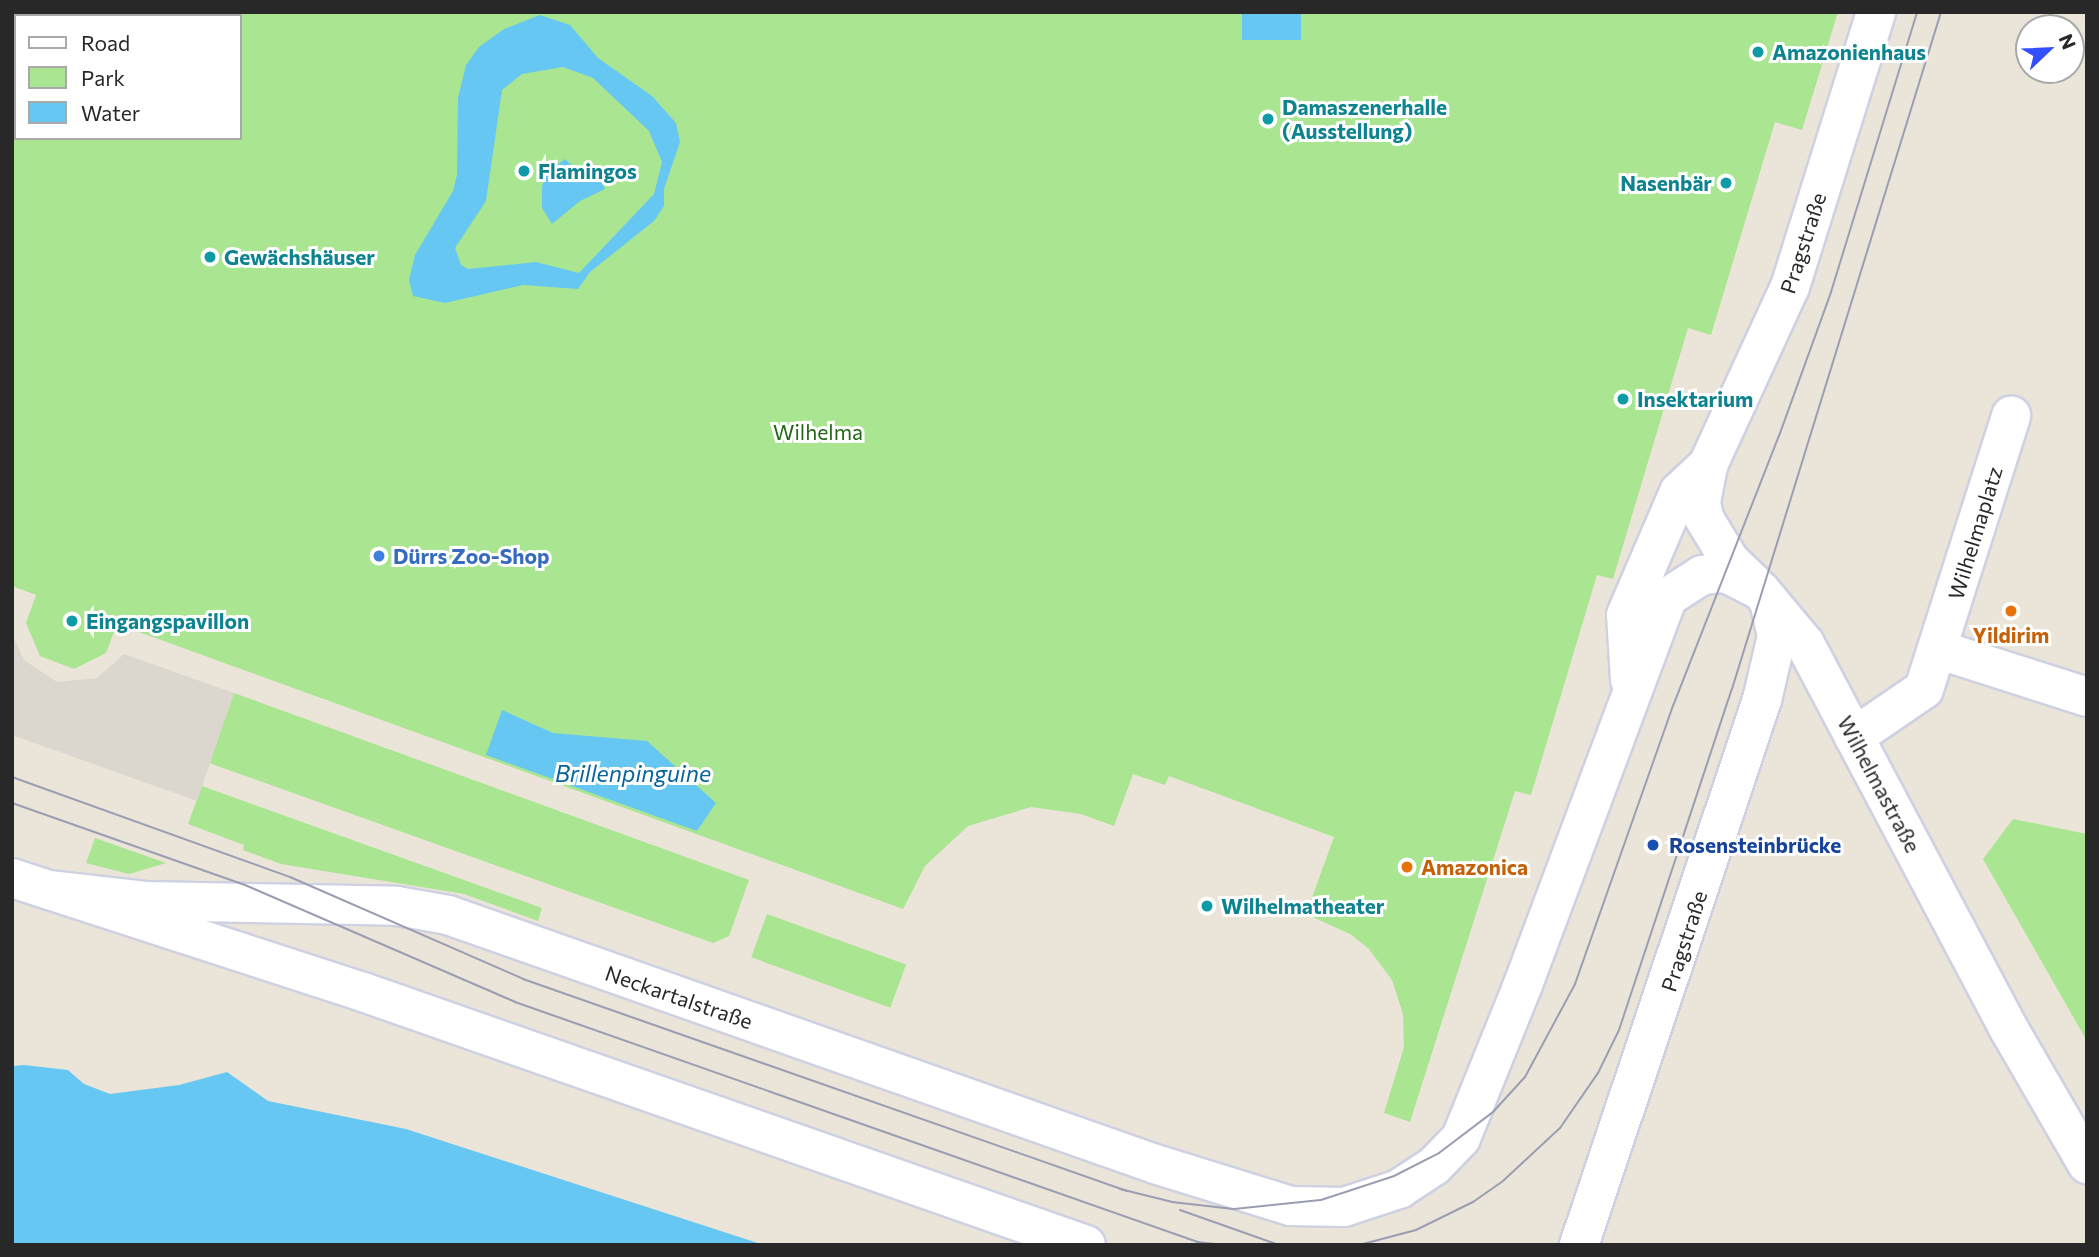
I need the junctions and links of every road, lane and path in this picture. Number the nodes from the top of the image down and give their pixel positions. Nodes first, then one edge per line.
1 (1876, 12) edge
2 (2011, 415) dead end
3 (1708, 466) junction
4 (1763, 593) junction
5 (1940, 650) junction
6 (1630, 690) junction
7 (2087, 697) edge
8 (1854, 737) junction
9 (12, 878) edge
10 (49, 890) junction
11 (1522, 987) joint
12 (2087, 1164) edge
13 (1580, 1244) edge
14 (1086, 1245) edge

1 - 3 main road, Pragstraße
2 - 5 main road, Wilhelmaplatz
3 - 4 main road, Pragstraße
3 - 6 main road, Pragstraße
4 - 6 main road, Wilhelmastraße
4 - 8 main road, Wilhelmastraße
4 - 13 main road, Pragstraße
5 - 7 main road
5 - 8 main road, Wilhelmaplatz
6 - 11 main road, Pragstraße
8 - 12 main road, Wilhelmastraße
9 - 10 main road, Neckartalstraße
10 - 11 main road, Neckartalstraße
10 - 14 main road, Neckartalstraße

